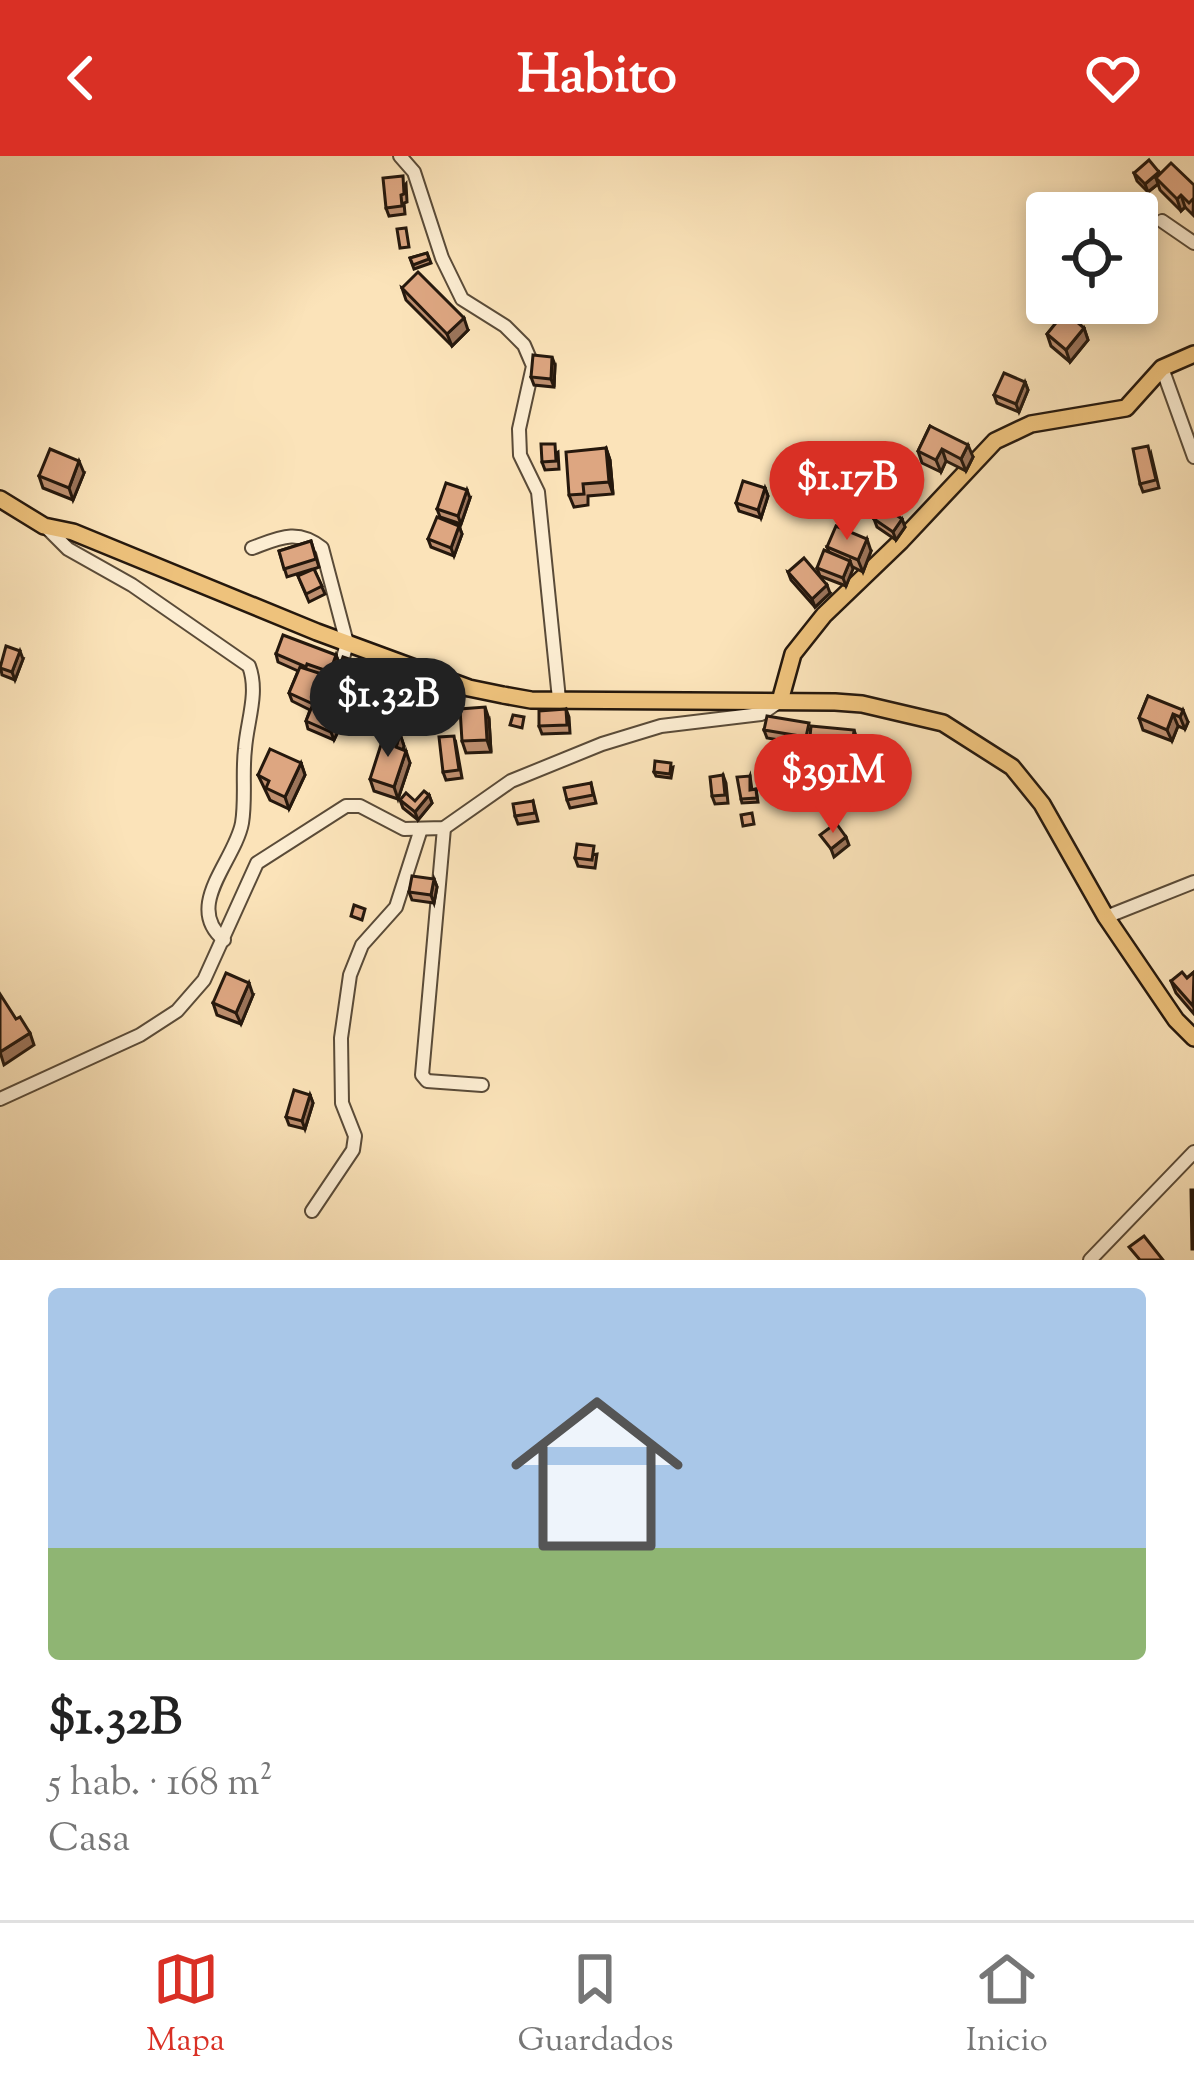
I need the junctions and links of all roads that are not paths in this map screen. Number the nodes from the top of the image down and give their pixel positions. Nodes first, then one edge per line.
1 (400, 156) edge
2 (1162, 221) dead end
3 (1194, 243) edge
4 (1194, 354) edge
5 (1162, 368) junction
6 (1194, 457) edge
7 (0, 499) edge
8 (44, 526) junction
9 (252, 548) dead end
10 (347, 643) junction
11 (413, 668) junction
12 (559, 699) junction
13 (780, 701) junction
14 (444, 828) junction
15 (420, 832) junction
16 (1194, 882) edge
17 (1106, 917) junction
18 (224, 940) junction
19 (1194, 1038) edge
20 (482, 1085) dead end
21 (0, 1099) edge
22 (1194, 1152) edge
23 (312, 1211) dead end
24 (1090, 1260) edge

1 - 12 street
2 - 3 street
4 - 5 main road
5 - 6 street
5 - 13 main road
7 - 8 main road
8 - 10 main road
8 - 18 street
9 - 10 street
10 - 11 main road
10 - 11 street
11 - 12 main road
12 - 13 main road
13 - 14 street
13 - 17 main road
14 - 15 street
14 - 20 street
15 - 18 street
15 - 23 street
16 - 17 street
17 - 19 main road
18 - 21 street
22 - 24 street

